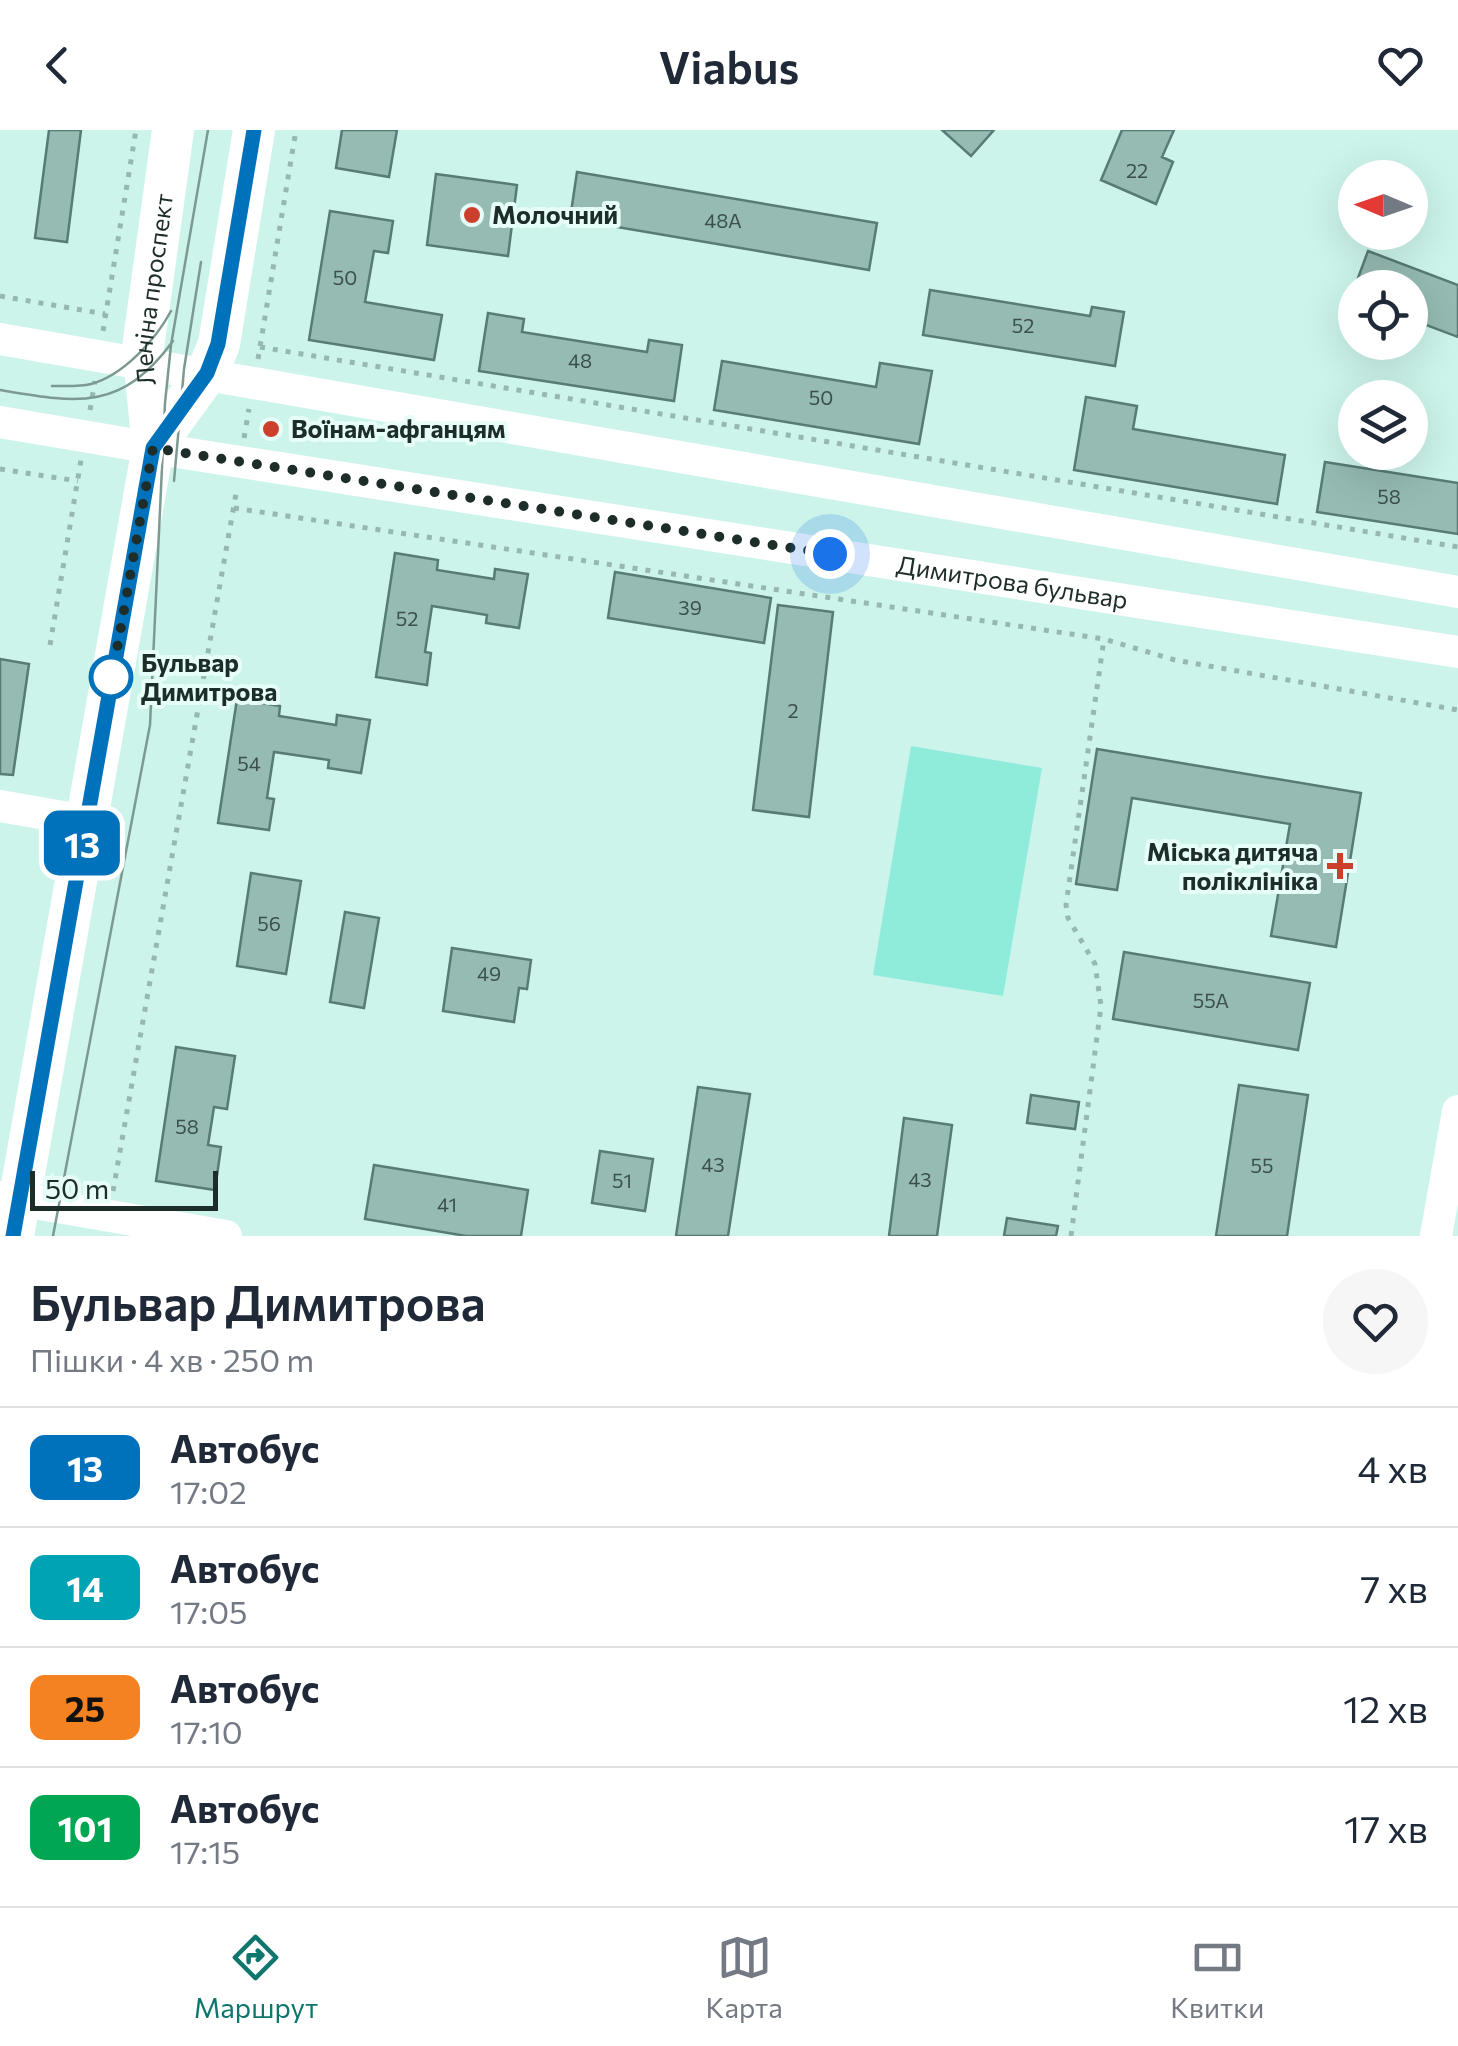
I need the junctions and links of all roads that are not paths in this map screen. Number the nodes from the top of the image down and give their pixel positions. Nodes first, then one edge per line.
1 (173, 130) edge
2 (254, 130) edge
3 (0, 338) edge
4 (143, 362) junction
5 (207, 373) junction
6 (0, 422) edge
7 (153, 448) junction
8 (1458, 592) edge
9 (1458, 652) edge
10 (0, 806) edge
11 (86, 821) junction
12 (1458, 1111) edge
13 (11, 1211) edge
14 (226, 1236) edge
15 (1436, 1236) edge

1 - 4 main road, Леніна проспект
2 - 5 main road, Леніна проспект
3 - 4 street
4 - 5 street
4 - 7 main road, Леніна проспект
5 - 7 main road, Леніна проспект
5 - 8 street
6 - 7 street, Димитрова бульвар
7 - 9 street, Димитрова бульвар
7 - 11 main road, Леніна проспект
10 - 11 street
11 - 13 main road, Леніна проспект
12 - 15 street
13 - 14 street

